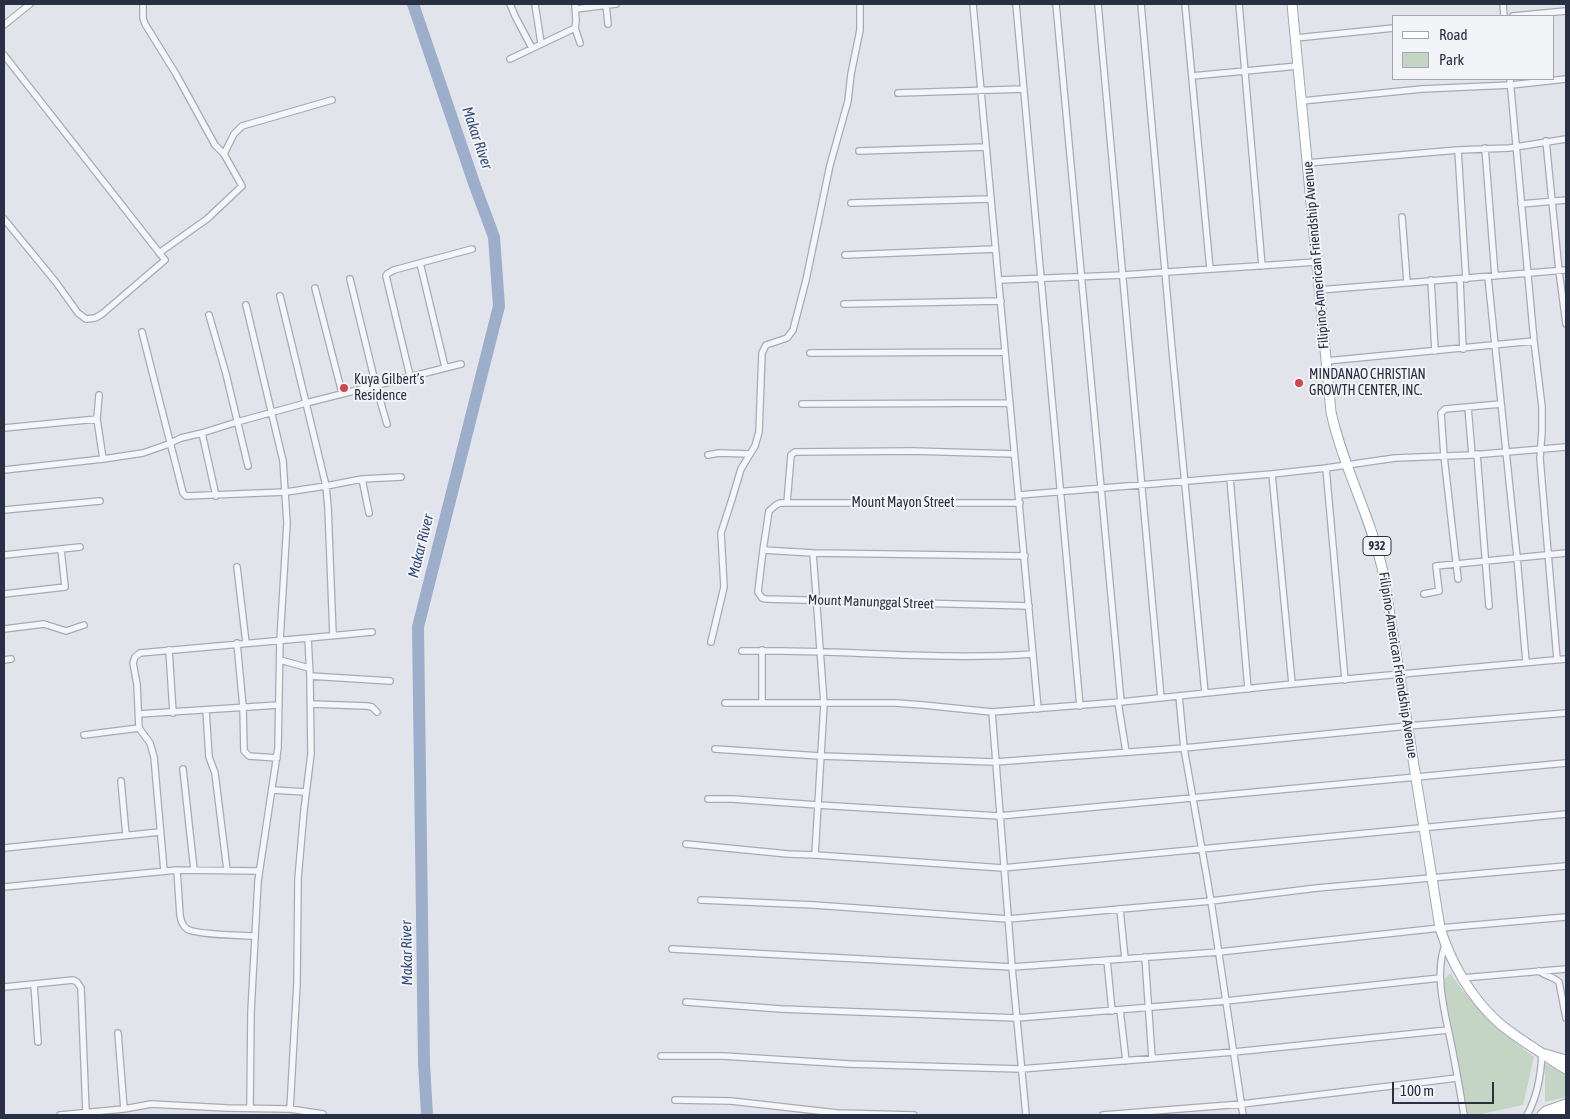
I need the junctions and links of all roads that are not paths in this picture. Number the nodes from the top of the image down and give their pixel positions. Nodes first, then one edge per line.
1 (30, 4) edge
2 (143, 4) edge
3 (510, 4) edge
4 (534, 4) edge
5 (616, 4) edge
6 (860, 4) edge
7 (973, 4) edge
8 (1016, 4) edge
9 (1056, 4) edge
10 (1098, 4) edge
11 (1141, 4) edge
12 (1185, 4) edge
13 (1239, 4) edge
14 (1292, 4) edge
15 (606, 5) junction
16 (576, 7) edge
17 (1566, 11) edge
18 (1524, 15) edge
19 (608, 24) dead end
20 (4, 25) edge
21 (575, 28) junction
22 (1392, 28) edge
23 (1296, 38) junction
24 (541, 43) junction
25 (580, 43) dead end
26 (532, 48) junction
27 (4, 55) edge
28 (510, 59) dead end
29 (1298, 66) junction
30 (1246, 71) junction
31 (1192, 76) junction
32 (1547, 80) edge
33 (1510, 82) edge
34 (1024, 89) junction
35 (981, 91) junction
36 (898, 93) dead end
37 (332, 100) dead end
38 (1302, 101) junction
39 (1566, 139) edge
40 (1546, 142) junction
41 (986, 147) junction
42 (1517, 147) junction
43 (1485, 148) junction
44 (1458, 150) junction
45 (859, 151) dead end
46 (224, 154) junction
47 (1307, 163) junction
48 (990, 198) junction
49 (1566, 200) edge
50 (1551, 201) junction
51 (851, 203) dead end
52 (1521, 204) junction
53 (1402, 217) dead end
54 (4, 220) edge
55 (472, 249) dead end
56 (995, 249) junction
57 (159, 253) junction
58 (845, 255) dead end
59 (1316, 262) junction
60 (420, 263) junction
61 (1262, 266) junction
62 (1210, 269) junction
63 (1566, 270) edge
64 (1559, 271) junction
65 (1166, 272) junction
66 (1528, 273) junction
67 (1123, 275) junction
68 (1082, 276) junction
69 (1495, 276) junction
70 (1488, 277) junction
71 (1040, 278) junction
72 (350, 279) dead end
73 (1463, 279) junction
74 (999, 280) junction
75 (1431, 280) junction
76 (1406, 282) junction
77 (315, 288) dead end
78 (1319, 290) junction
79 (280, 296) dead end
80 (1000, 301) junction
81 (246, 304) dead end
82 (844, 304) dead end
83 (209, 315) dead end
84 (1566, 324) edge
85 (142, 332) dead end
86 (1534, 341) junction
87 (1494, 345) junction
88 (1463, 348) junction
89 (1435, 351) junction
90 (1005, 352) junction
91 (810, 353) dead end
92 (1326, 361) junction
93 (462, 364) dead end
94 (444, 367) junction
95 (410, 376) junction
96 (376, 386) junction
97 (342, 393) junction
98 (99, 395) dead end
99 (306, 403) junction
100 (802, 404) dead end
101 (1010, 404) junction
102 (1501, 404) junction
103 (1468, 407) junction
104 (272, 412) junction
105 (97, 419) junction
106 (237, 422) junction
107 (387, 424) dead end
108 (4, 428) edge
109 (202, 433) junction
110 (171, 443) junction
111 (1566, 447) edge
112 (1541, 448) junction
113 (1506, 451) junction
114 (750, 454) junction
115 (1014, 454) junction
116 (1474, 454) junction
117 (708, 455) dead end
118 (1444, 456) junction
119 (103, 459) junction
120 (1347, 464) junction
121 (248, 466) dead end
122 (1326, 468) junction
123 (4, 470) edge
124 (1272, 474) junction
125 (401, 477) dead end
126 (1230, 478) junction
127 (362, 479) junction
128 (1185, 481) junction
129 (1142, 484) junction
130 (326, 486) junction
131 (1101, 488) junction
132 (286, 492) junction
133 (1061, 492) junction
134 (216, 496) junction
135 (1019, 496) junction
136 (100, 500) dead end
137 (787, 503) junction
138 (1020, 503) junction
139 (4, 510) edge
140 (369, 513) dead end
141 (80, 547) dead end
142 (61, 549) junction
143 (763, 550) junction
144 (812, 553) junction
145 (1566, 553) edge
146 (1549, 554) junction
147 (4, 555) edge
148 (1025, 556) junction
149 (1517, 557) junction
150 (1486, 560) junction
151 (1456, 564) junction
152 (238, 568) dead end
153 (1458, 579) dead end
154 (4, 594) edge
155 (1424, 594) dead end
156 (816, 600) junction
157 (1029, 606) junction
158 (1489, 606) dead end
159 (84, 625) dead end
160 (4, 629) edge
161 (372, 632) dead end
162 (333, 635) junction
163 (308, 638) junction
164 (280, 640) junction
165 (246, 642) junction
166 (711, 642) dead end
167 (237, 643) junction
168 (169, 650) junction
169 (762, 650) junction
170 (742, 651) dead end
171 (820, 651) junction
172 (1033, 654) junction
173 (1566, 658) edge
174 (11, 659) dead end
175 (1557, 659) junction
176 (4, 660) edge
177 (280, 660) junction
178 (1526, 662) junction
179 (310, 668) junction
180 (1400, 674) junction
181 (310, 676) junction
182 (1345, 680) junction
183 (390, 681) dead end
184 (1292, 684) junction
185 (1248, 689) junction
186 (1205, 694) junction
187 (1179, 696) junction
188 (1161, 698) junction
189 (1119, 702) junction
190 (725, 703) dead end
191 (762, 703) junction
192 (311, 704) junction
193 (824, 704) junction
194 (278, 705) junction
195 (1080, 706) junction
196 (243, 707) junction
197 (1038, 709) junction
198 (206, 710) junction
199 (377, 712) dead end
200 (992, 712) junction
201 (174, 713) junction
202 (1566, 713) edge
203 (139, 714) junction
204 (1408, 726) junction
205 (139, 728) junction
206 (84, 735) dead end
207 (1184, 748) junction
208 (715, 750) dead end
209 (1126, 752) junction
210 (820, 756) junction
211 (277, 758) junction
212 (995, 762) junction
213 (1566, 762) edge
214 (183, 768) dead end
215 (1416, 776) junction
216 (121, 781) dead end
217 (272, 790) junction
218 (306, 792) junction
219 (1193, 798) junction
220 (708, 799) dead end
221 (818, 805) junction
222 (1566, 814) edge
223 (999, 816) junction
224 (1424, 827) junction
225 (160, 832) junction
226 (126, 835) junction
227 (686, 844) dead end
228 (4, 848) edge
229 (1201, 848) junction
230 (815, 855) junction
231 (1566, 866) edge
232 (1004, 868) junction
233 (177, 870) junction
234 (194, 870) junction
235 (226, 870) junction
236 (164, 871) junction
237 (258, 871) junction
238 (1432, 878) junction
239 (4, 887) edge
240 (701, 900) dead end
241 (1211, 900) junction
242 (1120, 909) junction
243 (1566, 917) edge
244 (1008, 919) junction
245 (1440, 928) junction
246 (254, 936) junction
247 (1445, 945) junction
248 (672, 949) dead end
249 (1219, 952) junction
250 (1145, 957) junction
251 (1125, 959) junction
252 (1107, 960) junction
253 (1012, 967) junction
254 (1566, 969) edge
255 (1539, 971) junction
256 (1440, 978) junction
257 (1462, 978) junction
258 (34, 984) junction
259 (4, 987) edge
260 (1226, 1001) junction
261 (686, 1002) dead end
262 (1148, 1007) junction
263 (1120, 1010) junction
264 (1112, 1011) junction
265 (1017, 1018) junction
266 (1566, 1018) edge
267 (1448, 1030) junction
268 (118, 1033) dead end
269 (38, 1042) dead end
270 (1234, 1052) junction
271 (1542, 1053) junction
272 (660, 1056) dead end
273 (1152, 1058) junction
274 (1566, 1060) edge
275 (1126, 1061) junction
276 (1021, 1069) junction
277 (1566, 1069) edge
278 (1457, 1078) junction
279 (675, 1100) dead end
280 (1242, 1104) junction
281 (1566, 1104) edge
282 (250, 1108) junction
283 (124, 1109) junction
284 (290, 1109) junction
285 (86, 1112) junction
286 (1566, 1113) edge
287 (324, 1114) dead end
288 (837, 1114) edge
289 (60, 1115) edge
290 (914, 1115) edge
291 (1026, 1115) edge
292 (1103, 1115) edge
293 (1243, 1115) edge
294 (1464, 1115) edge
295 (1527, 1115) edge
296 (1542, 1115) edge
297 (1551, 1115) edge

1 - 20 street
2 - 46 street
3 - 26 street
4 - 24 street
5 - 15 street
6 - 114 street
7 - 35 street
8 - 34 street
9 - 68 street
10 - 67 street
11 - 65 street
12 - 31 street
13 - 30 street
14 - 23 main road, Filipino-American Friendship Avenue / 932
15 - 16 street
15 - 19 street
16 - 21 street
17 - 18 street
21 - 24 street
21 - 25 street
22 - 23 street
23 - 29 main road, Filipino-American Friendship Avenue / 932
24 - 26 street
26 - 28 street
27 - 57 street
29 - 30 street
29 - 38 main road, Filipino-American Friendship Avenue / 932
30 - 31 street
30 - 61 street
31 - 62 street
32 - 33 street
33 - 38 street
33 - 42 street
34 - 35 street
34 - 71 street
35 - 36 street
35 - 41 street
37 - 46 street
38 - 47 main road, Filipino-American Friendship Avenue / 932
39 - 40 street
40 - 42 street
40 - 50 street
41 - 45 street
41 - 48 street
42 - 43 street
42 - 52 street
43 - 44 street
43 - 69 street
44 - 47 street
44 - 73 street
46 - 57 street
47 - 59 main road, Filipino-American Friendship Avenue / 932
48 - 51 street
48 - 56 street
49 - 50 street
50 - 52 street
50 - 64 street
52 - 66 street
53 - 76 street
54 - 57 street
55 - 60 street
56 - 58 street
56 - 74 street
59 - 61 street
59 - 78 main road, Filipino-American Friendship Avenue / 932
60 - 94 street
60 - 95 street
61 - 62 street
62 - 65 street
63 - 64 street
64 - 66 street
64 - 84 street
65 - 67 street
65 - 128 street
66 - 69 street
66 - 86 street
67 - 68 street
67 - 129 street
68 - 71 street
68 - 131 street
69 - 70 street
70 - 73 street
70 - 87 street
71 - 74 street
71 - 133 street
72 - 96 street
73 - 75 street
73 - 88 street
74 - 80 street
75 - 76 street
75 - 89 street
76 - 78 street
77 - 97 street
78 - 92 main road, Filipino-American Friendship Avenue / 932
79 - 99 street
80 - 82 street
80 - 90 street
81 - 104 street
83 - 106 street
85 - 110 street
86 - 87 street
86 - 112 street
87 - 88 street
87 - 102 street
88 - 89 street
89 - 92 street
90 - 91 street
90 - 101 street
92 - 120 main road, Filipino-American Friendship Avenue / 932
93 - 94 street
94 - 95 street
95 - 96 street
96 - 97 street
96 - 107 street
97 - 99 street
98 - 105 street
99 - 104 street
99 - 130 street
100 - 101 street
101 - 115 street
102 - 103 street
102 - 113 street
103 - 116 street
103 - 118 street
104 - 106 street
104 - 132 street
105 - 108 street
105 - 119 street
106 - 109 street
106 - 121 street
109 - 110 street
109 - 134 street
110 - 119 street
110 - 134 street
111 - 112 street
112 - 113 street
112 - 146 street
113 - 116 street
113 - 149 street
114 - 117 street
114 - 166 street
115 - 135 street
115 - 137 street
116 - 118 street
116 - 150 street
118 - 120 street
118 - 151 street
119 - 123 street
120 - 122 street
120 - 180 main road, Filipino-American Friendship Avenue / 932
122 - 124 street
122 - 182 street
124 - 126 street
124 - 184 street
125 - 127 street
126 - 128 street
126 - 185 street
127 - 130 street
127 - 140 street
128 - 129 street
128 - 186 street
129 - 131 street
129 - 188 street
130 - 132 street
130 - 162 street
131 - 133 street
131 - 189 street
132 - 134 street
132 - 164 street
133 - 135 street
133 - 195 street
135 - 138 street
136 - 139 street
137 - 138 street, Mount Mayon Street
137 - 143 street
138 - 148 street
141 - 142 street
142 - 147 street
142 - 154 street
143 - 144 street
143 - 156 street, Mount Manunggal Street
144 - 148 street
144 - 156 street
145 - 146 street
146 - 149 street
146 - 175 street
148 - 157 street
149 - 150 street
149 - 178 street
150 - 151 street
150 - 158 street
151 - 153 street
151 - 155 street
152 - 165 street
156 - 157 street, Mount Manunggal Street
156 - 171 street
157 - 172 street
159 - 160 street
161 - 162 street
162 - 163 street
163 - 164 street
163 - 179 street
164 - 165 street
164 - 177 street
165 - 167 street
167 - 168 street
167 - 196 street
168 - 201 street
168 - 203 street
169 - 170 street
169 - 171 street
169 - 191 street
171 - 172 street
171 - 193 street
172 - 197 street
173 - 175 street
174 - 176 street
175 - 178 street
177 - 179 street
177 - 194 street
178 - 180 street
179 - 181 street
180 - 182 street
180 - 204 main road, Filipino-American Friendship Avenue / 932
181 - 183 street
181 - 192 street
182 - 184 street
184 - 185 street
185 - 186 street
186 - 187 street
187 - 188 street
187 - 207 street
188 - 189 street
189 - 195 street
189 - 209 street
190 - 191 street
191 - 193 street
192 - 199 street
192 - 218 street
193 - 200 street
193 - 210 street
194 - 196 street
194 - 211 street
195 - 197 street
196 - 198 street
196 - 211 street
197 - 200 street
198 - 201 street
198 - 235 street
200 - 212 street
201 - 203 street
202 - 204 street
203 - 205 street
204 - 207 street
204 - 215 main road, Filipino-American Friendship Avenue / 932
205 - 206 street
205 - 225 street
207 - 209 street
207 - 219 street
208 - 210 street
209 - 212 street
210 - 212 street
210 - 221 street
211 - 217 street
212 - 223 street
213 - 215 street
214 - 234 street
215 - 219 street
215 - 224 main road, Filipino-American Friendship Avenue / 932
216 - 226 street
217 - 218 street
217 - 237 street
218 - 284 street
219 - 223 street
219 - 229 street
220 - 221 street
221 - 223 street
221 - 230 street
222 - 224 street
223 - 232 street
224 - 229 street
224 - 238 main road, Filipino-American Friendship Avenue / 932
225 - 226 street
225 - 236 street
226 - 228 street
227 - 230 street
229 - 232 street
229 - 241 street
230 - 232 street
231 - 238 street
232 - 244 street
233 - 234 street
233 - 236 street
233 - 246 street
234 - 235 street
235 - 237 street
236 - 239 street
237 - 246 street
238 - 241 street
238 - 245 main road, Filipino-American Friendship Avenue / 932
240 - 244 street
241 - 242 street
241 - 249 street
242 - 244 street
242 - 251 street
243 - 245 street
244 - 253 street
245 - 247 main road, Filipino-American Friendship Avenue / 932
245 - 249 street
246 - 282 street
247 - 256 street
247 - 257 main road, Filipino-American Friendship Avenue / 932
248 - 253 street
249 - 250 street
249 - 260 street
250 - 251 street
250 - 262 street
251 - 252 street
252 - 253 street
252 - 264 street
253 - 265 street
254 - 255 street
255 - 257 street
255 - 266 street
256 - 260 street
256 - 267 street
257 - 271 main road, Filipino-American Friendship Avenue / 932
258 - 259 street
258 - 269 street
258 - 285 street
260 - 262 street
260 - 270 street
261 - 265 street
262 - 263 street
262 - 273 street
263 - 264 street
263 - 275 street
264 - 265 street
265 - 276 street
267 - 270 street
267 - 278 street
268 - 283 street
270 - 273 street
270 - 280 street
271 - 274 main road, Filipino-American Friendship Avenue / 932
271 - 277 main road, Filipino-American Friendship Avenue / 932
271 - 295 street
272 - 276 street
273 - 275 street
275 - 276 street
276 - 291 street
278 - 280 street
278 - 294 street
279 - 288 street
280 - 292 street
280 - 293 street
281 - 296 main road
282 - 283 street
282 - 284 street
283 - 285 street
284 - 287 street
285 - 289 street
286 - 297 main road
288 - 290 street

